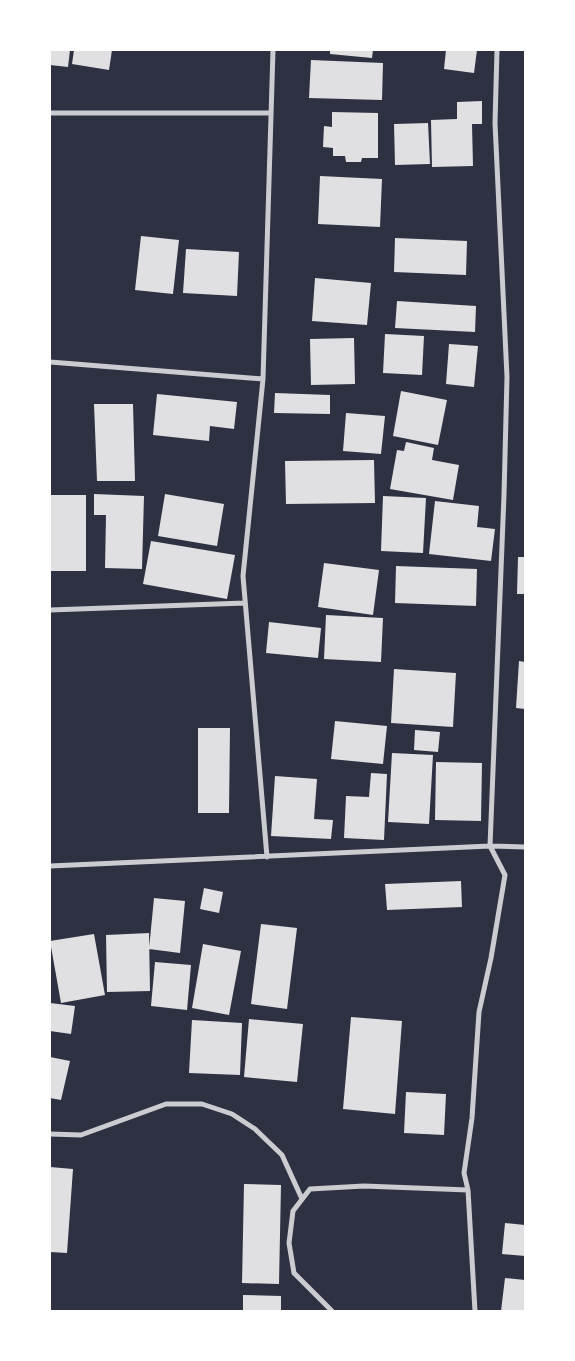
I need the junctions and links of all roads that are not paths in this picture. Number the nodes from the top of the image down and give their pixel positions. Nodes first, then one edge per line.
1 (273, 50) edge
2 (497, 50) edge
3 (50, 112) edge
4 (271, 113) junction
5 (50, 362) edge
6 (262, 379) junction
7 (245, 603) junction
8 (50, 610) edge
9 (490, 846) junction
10 (525, 847) edge
11 (267, 857) junction
12 (50, 866) edge
13 (50, 1134) edge
14 (468, 1190) junction
15 (302, 1198) junction
16 (332, 1311) edge
17 (475, 1311) edge

1 - 4 street
2 - 9 street
3 - 4 street
4 - 6 street
5 - 6 street
6 - 7 street
7 - 8 street
7 - 11 street
9 - 10 street
9 - 11 street
9 - 14 street
11 - 12 street
13 - 15 street
14 - 15 street
14 - 17 street
15 - 16 street

